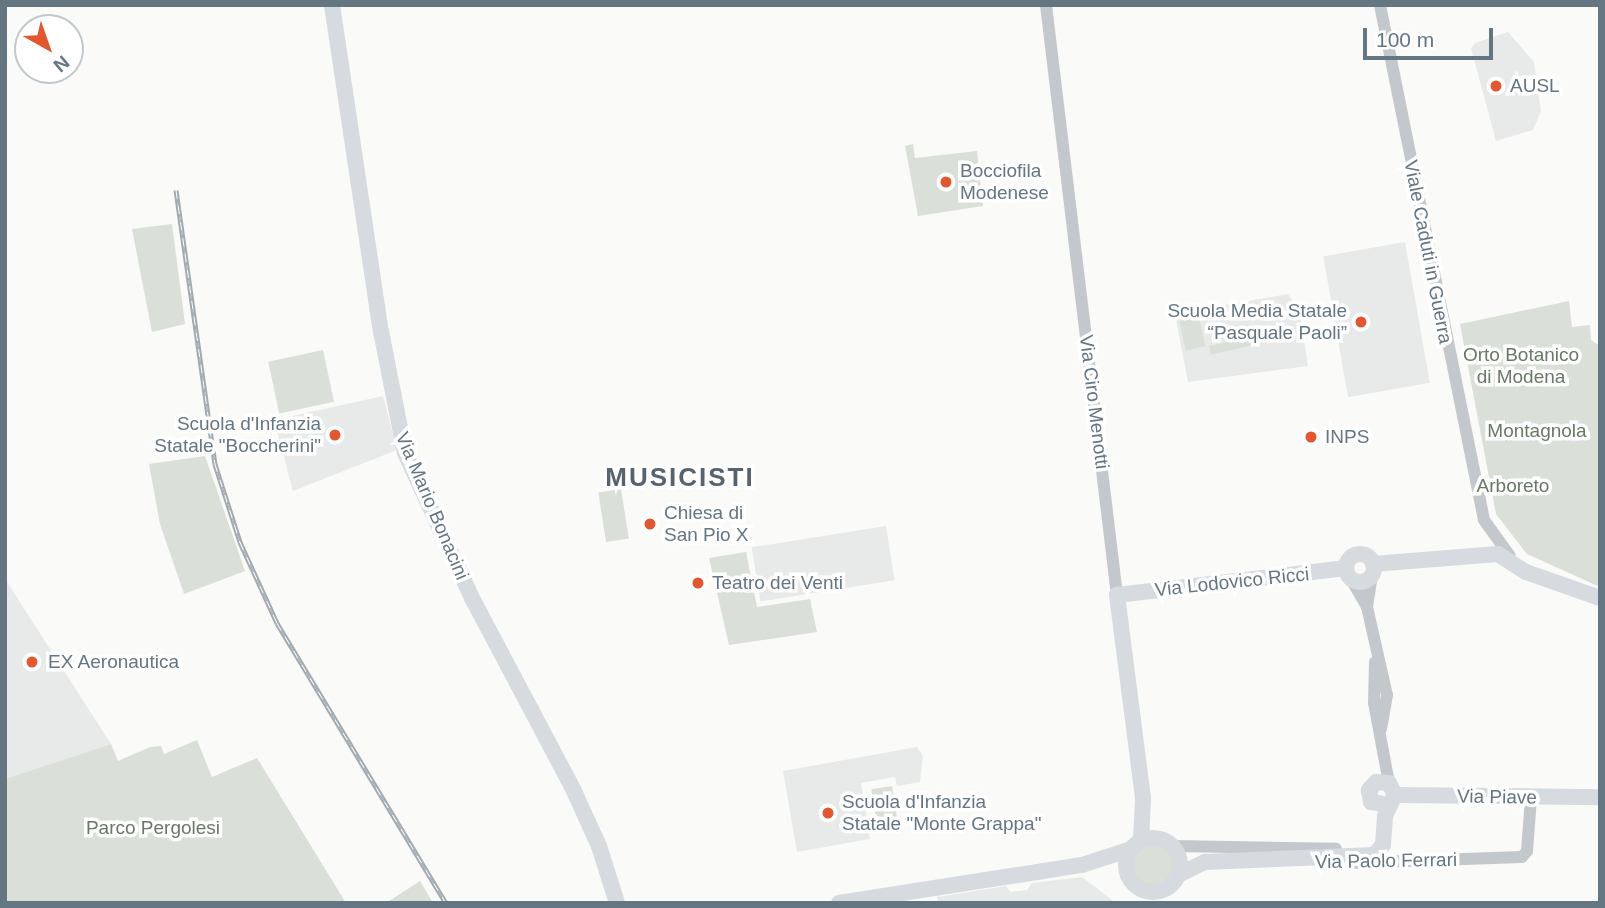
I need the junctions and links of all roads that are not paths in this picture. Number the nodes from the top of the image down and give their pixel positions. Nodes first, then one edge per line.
1 (332, 5) edge
2 (1046, 5) edge
3 (1380, 5) edge
4 (1373, 570) junction
5 (1349, 573) junction
6 (1546, 578) junction
7 (1116, 594) junction
8 (1600, 598) edge
9 (1367, 607) junction
10 (1384, 794) junction
11 (1600, 797) edge
12 (1143, 798) junction
13 (1531, 798) junction
14 (1167, 842) junction
15 (1136, 845) junction
16 (1251, 862) junction
17 (1082, 864) junction
18 (1178, 876) junction
19 (1132, 882) junction
20 (1160, 896) edge
21 (612, 900) edge
22 (839, 903) edge
23 (1143, 903) edge

1 - 21 main road, Via Mario Bonacini
2 - 7 street, Via Ciro Menotti
3 - 6 street, Viale Caduti in Guerra
4 - 5 main road
4 - 5 main road
4 - 6 main road
4 - 9 street
5 - 7 main road, Via Lodovico Ricci
5 - 9 street
6 - 8 main road, Viale Caduti in Guerra
7 - 12 main road, Via Ciro Menotti
9 - 10 street
10 - 13 main road, Via Piave
10 - 14 street, Via Paolo Ferrari
10 - 16 main road, Via Paolo Ferrari
11 - 13 main road, Via Piave
12 - 14 main road, Via Ciro Menotti
12 - 15 main road, Via Ciro Menotti
13 - 16 street, Via Paolo Ferrari
14 - 15 main road
14 - 18 main road
15 - 17 main road
15 - 19 main road
16 - 18 main road, Via Paolo Ferrari
17 - 19 main road
17 - 22 main road
18 - 20 main road
19 - 20 main road
19 - 23 main road

